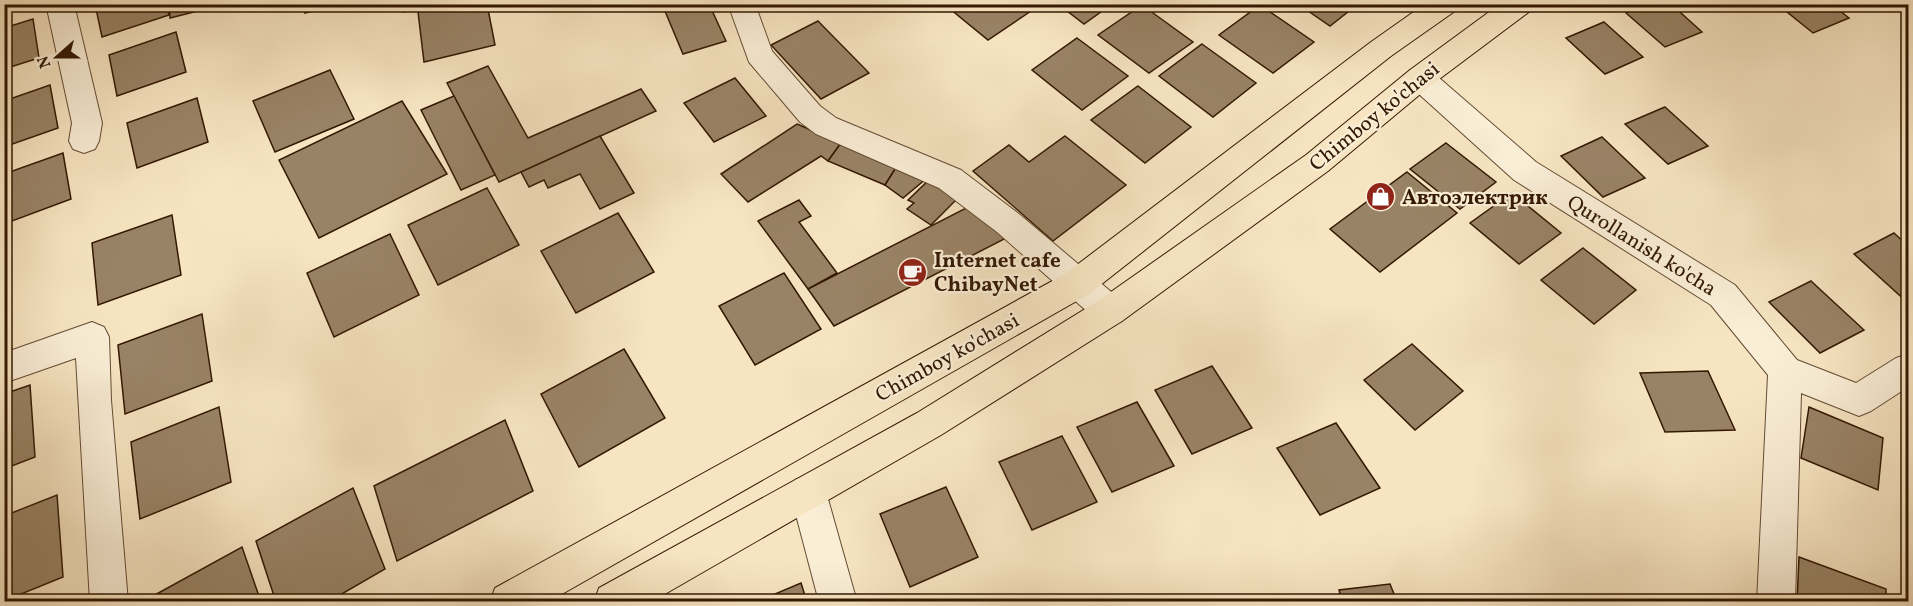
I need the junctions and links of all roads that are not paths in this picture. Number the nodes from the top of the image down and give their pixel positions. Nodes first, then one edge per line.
1 (60, 4) edge
2 (741, 4) edge
3 (1445, 4) edge
4 (1520, 4) edge
5 (1419, 78) junction
6 (84, 141) dead end
7 (1077, 284) junction
8 (1110, 310) junction
9 (4, 368) edge
10 (1908, 369) edge
11 (1785, 371) junction
12 (808, 492) junction
13 (109, 602) edge
14 (508, 602) edge
15 (613, 602) edge
16 (838, 602) edge
17 (1776, 602) edge

1 - 6 street
2 - 7 street
3 - 7 main road, Chimboy ko'chasi
4 - 5 main road, Chimboy ko'chasi
5 - 8 main road, Chimboy ko'chasi
5 - 11 street, Qurollanish ko'cha
7 - 8 street
7 - 14 main road, Chimboy ko'chasi
8 - 12 main road, Chimboy ko'chasi
9 - 13 street
10 - 11 street
11 - 17 street
12 - 15 main road, Chimboy ko'chasi
12 - 16 street

